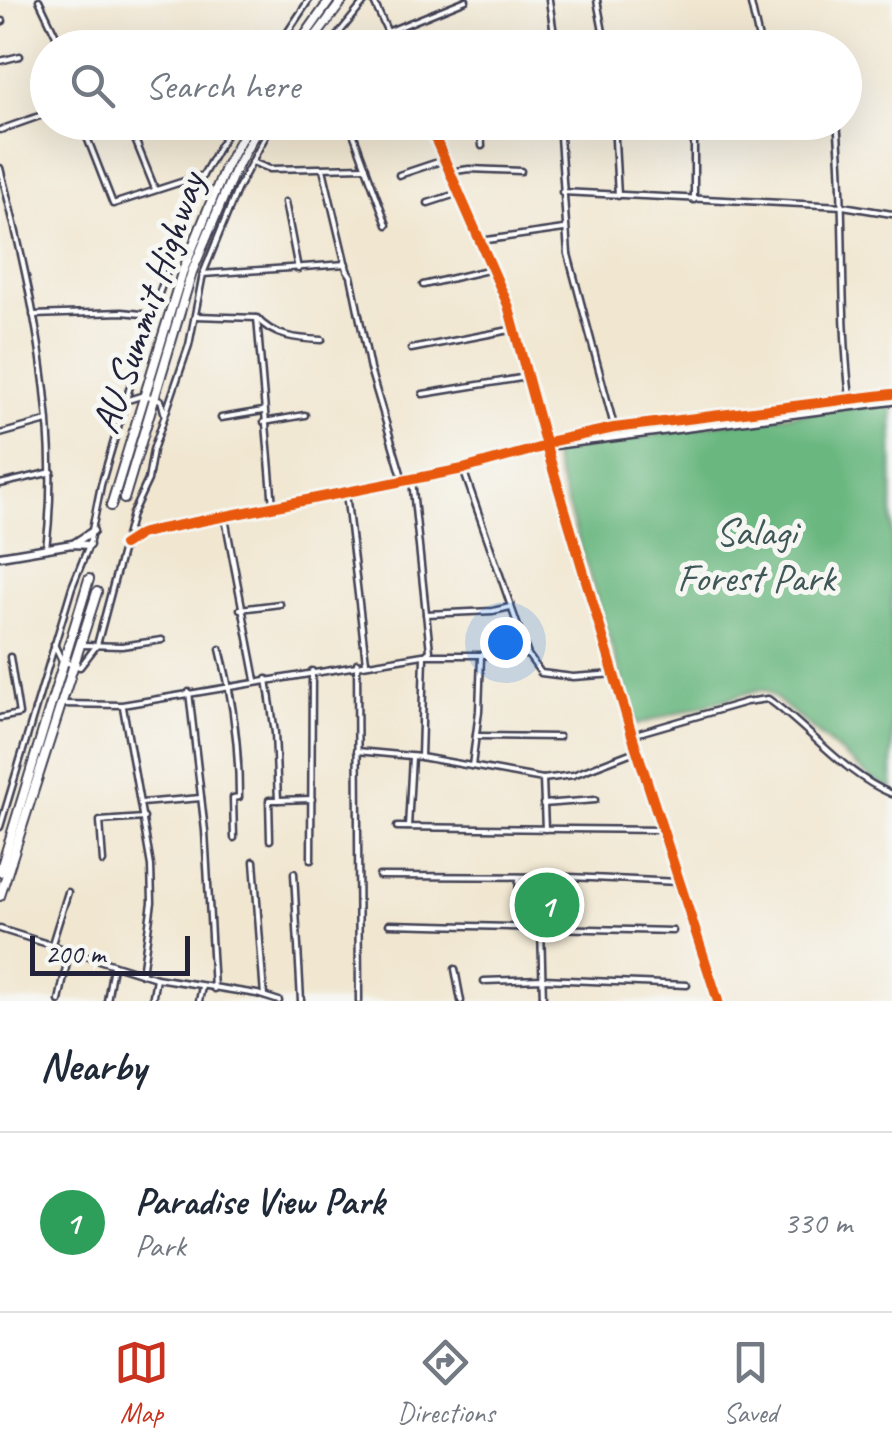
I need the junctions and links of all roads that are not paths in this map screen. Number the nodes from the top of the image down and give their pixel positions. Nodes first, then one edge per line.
1 (39, 0) edge
2 (309, 0) edge
3 (330, 0) edge
4 (343, 0) edge
5 (366, 0) edge
6 (373, 0) edge
7 (466, 0) edge
8 (549, 0) edge
9 (597, 0) edge
10 (750, 0) edge
11 (53, 30) edge
12 (289, 30) edge
13 (309, 30) edge
14 (320, 30) edge
15 (342, 30) edge
16 (386, 30) edge
17 (392, 30) edge
18 (553, 30) edge
19 (603, 30) edge
20 (757, 30) edge
21 (20, 56) dead end
22 (0, 62) edge
23 (30, 119) edge
24 (0, 128) edge
25 (88, 140) edge
26 (135, 140) edge
27 (223, 140) edge
28 (240, 140) edge
29 (251, 140) edge
30 (263, 140) edge
31 (356, 140) edge
32 (436, 140) edge
33 (482, 140) edge
34 (560, 140) edge
35 (615, 140) edge
36 (694, 140) edge
37 (838, 140) edge
38 (482, 146) dead end
39 (444, 160) junction
40 (250, 162) junction
41 (366, 167) junction
42 (0, 168) edge
43 (323, 169) junction
44 (522, 171) dead end
45 (450, 172) junction
46 (203, 175) junction
47 (399, 176) dead end
48 (155, 189) junction
49 (562, 192) junction
50 (459, 193) junction
51 (618, 196) junction
52 (694, 200) junction
53 (285, 202) dead end
54 (428, 204) dead end
55 (843, 206) junction
56 (892, 214) edge
57 (387, 225) dead end
58 (564, 230) junction
59 (480, 241) junction
60 (346, 264) junction
61 (298, 269) junction
62 (492, 269) junction
63 (203, 274) junction
64 (423, 286) dead end
65 (32, 315) junction
66 (151, 315) junction
67 (196, 316) junction
68 (257, 318) junction
69 (515, 329) junction
70 (322, 340) dead end
71 (410, 350) dead end
72 (527, 376) junction
73 (423, 394) dead end
74 (144, 395) junction
75 (892, 397) edge
76 (155, 398) junction
77 (850, 398) junction
78 (125, 401) junction
79 (263, 411) junction
80 (305, 416) dead end
81 (164, 417) junction
82 (222, 418) dead end
83 (47, 421) junction
84 (264, 422) junction
85 (614, 428) junction
86 (0, 434) edge
87 (546, 446) junction
88 (463, 468) junction
89 (52, 472) junction
90 (408, 479) junction
91 (0, 484) edge
92 (346, 493) junction
93 (124, 499) dead end
94 (111, 506) dead end
95 (272, 506) junction
96 (226, 518) junction
97 (93, 531) junction
98 (127, 532) junction
99 (140, 534) junction
100 (72, 544) junction
101 (89, 545) junction
102 (123, 546) junction
103 (46, 549) junction
104 (0, 556) edge
105 (90, 579) dead end
106 (95, 596) dead end
107 (280, 604) dead end
108 (511, 606) junction
109 (240, 609) junction
110 (426, 614) junction
111 (162, 640) dead end
112 (54, 644) junction
113 (82, 646) junction
114 (97, 646) junction
115 (220, 649) dead end
116 (481, 654) junction
117 (528, 654) junction
118 (427, 655) junction
119 (10, 657) dead end
120 (62, 661) junction
121 (366, 662) junction
122 (357, 663) junction
123 (75, 665) junction
124 (312, 671) junction
125 (614, 674) junction
126 (268, 679) junction
127 (256, 681) junction
128 (228, 686) junction
129 (189, 692) junction
130 (62, 704) junction
131 (122, 705) junction
132 (0, 718) edge
133 (632, 735) junction
134 (476, 736) junction
135 (559, 736) dead end
136 (638, 750) junction
137 (357, 751) junction
138 (412, 756) junction
139 (421, 757) junction
140 (472, 766) junction
141 (543, 780) junction
142 (892, 794) edge
143 (202, 798) junction
144 (312, 799) junction
145 (278, 800) junction
146 (595, 800) dead end
147 (140, 803) junction
148 (543, 804) junction
149 (144, 818) junction
150 (16, 823) junction
151 (0, 824) edge
152 (398, 827) dead end
153 (408, 827) junction
154 (545, 829) junction
155 (663, 830) junction
156 (234, 838) dead end
157 (270, 840) dead end
158 (311, 860) dead end
159 (254, 861) dead end
160 (103, 862) dead end
161 (0, 872) edge
162 (294, 874) dead end
163 (379, 876) dead end
164 (569, 877) junction
165 (519, 878) junction
166 (679, 882) junction
167 (68, 892) dead end
168 (0, 896) edge
169 (389, 924) dead end
170 (541, 926) junction
171 (517, 927) junction
172 (568, 928) junction
173 (0, 929) edge
174 (673, 932) dead end
175 (51, 948) junction
176 (69, 953) junction
177 (114, 966) junction
178 (455, 969) dead end
179 (142, 974) junction
180 (156, 978) junction
181 (542, 980) junction
182 (484, 981) dead end
183 (687, 985) dead end
184 (202, 987) junction
185 (214, 988) junction
186 (247, 993) junction
187 (264, 996) junction
188 (59, 1001) edge
189 (107, 1001) edge
190 (152, 1001) edge
191 (199, 1001) edge
192 (246, 1001) edge
193 (279, 1001) edge
194 (301, 1001) edge
195 (359, 1001) edge
196 (460, 1001) edge
197 (543, 1001) edge
198 (718, 1001) edge

1 - 11 street
2 - 12 street
3 - 13 main road
4 - 14 main road
5 - 15 street
6 - 16 street
7 - 17 street
8 - 18 street
9 - 19 street
10 - 20 street
21 - 22 street
23 - 24 street
25 - 48 street
26 - 48 street
27 - 46 street
28 - 74 main road, AU Summit Highway
29 - 76 main road, AU Summit Highway
30 - 40 street
31 - 41 street
32 - 39 street
33 - 38 street
34 - 49 street
35 - 51 street
36 - 52 street
37 - 55 street
39 - 45 street
39 - 47 street
40 - 43 street
40 - 63 street
41 - 43 street
41 - 57 street
42 - 65 street
43 - 60 street
44 - 45 street
45 - 50 street
46 - 48 street
46 - 66 street
49 - 51 street
49 - 58 street
50 - 54 street
50 - 59 street
51 - 52 street
52 - 55 street
53 - 61 street
55 - 56 street
55 - 77 street
58 - 59 street
58 - 85 street
59 - 62 street
60 - 61 street
60 - 90 street
61 - 63 street
62 - 64 street
62 - 69 street
63 - 67 street
65 - 66 street
65 - 83 street
66 - 78 street
67 - 68 street
67 - 81 street
68 - 70 street
68 - 79 street
69 - 71 street
69 - 72 street
72 - 73 street
72 - 87 street
74 - 76 street
74 - 78 street
74 - 94 main road, AU Summit Highway
75 - 77 street
75 - 87 street
76 - 81 street
76 - 93 main road, AU Summit Highway
77 - 85 street
78 - 97 street
79 - 82 street
79 - 84 street
80 - 84 street
81 - 98 street
83 - 86 street
83 - 89 street
84 - 95 street
85 - 87 street
87 - 88 street
87 - 125 street
88 - 90 street
88 - 108 street
89 - 91 street
89 - 103 street
90 - 92 street
90 - 110 street
92 - 95 street
92 - 121 street
95 - 96 street
96 - 99 street
96 - 109 street
97 - 100 street
97 - 101 street
98 - 99 street
98 - 102 street
99 - 102 street
100 - 101 street
100 - 103 street
101 - 112 street
102 - 114 street
103 - 104 street
105 - 120 main road
106 - 113 main road
107 - 109 street
108 - 110 street
108 - 117 street
109 - 127 street
110 - 118 street
111 - 114 street
112 - 120 street
112 - 151 street
113 - 114 street
113 - 123 main road
114 - 123 street
115 - 128 street
116 - 117 street
116 - 118 street
116 - 134 street
117 - 125 street
118 - 121 street
118 - 139 street
119 - 132 street
120 - 123 street
120 - 150 main road
121 - 122 street
122 - 124 street
122 - 137 street
123 - 130 main road
124 - 126 street
124 - 144 street
125 - 133 street
126 - 127 street
126 - 145 street
127 - 128 street
128 - 129 street
128 - 156 street
129 - 131 street
129 - 143 street
130 - 131 street
130 - 168 main road
131 - 147 street
133 - 136 street
133 - 142 street
134 - 135 street
134 - 140 street
136 - 141 street
136 - 155 street
137 - 138 street
137 - 195 street
138 - 139 street
138 - 153 street
139 - 140 street
140 - 141 street
141 - 148 street
143 - 147 street
143 - 185 street
144 - 145 street
144 - 158 street
145 - 157 street
146 - 148 street
147 - 149 street
148 - 154 street
149 - 160 street
149 - 179 street
150 - 151 street
150 - 161 main road
152 - 153 street
153 - 154 street
154 - 155 street
155 - 166 street
159 - 187 street
162 - 194 street
163 - 165 street
164 - 165 street
164 - 166 street
164 - 172 street
165 - 171 street
166 - 198 street
167 - 175 street
169 - 171 street
170 - 171 street
170 - 172 street
170 - 181 street
172 - 174 street
173 - 175 street
175 - 176 street
176 - 177 street
176 - 188 street
177 - 179 street
177 - 189 street
178 - 196 street
179 - 180 street
180 - 184 street
180 - 190 street
181 - 182 street
181 - 183 street
181 - 197 street
184 - 185 street
184 - 191 street
185 - 186 street
186 - 187 street
186 - 192 street
187 - 193 street

